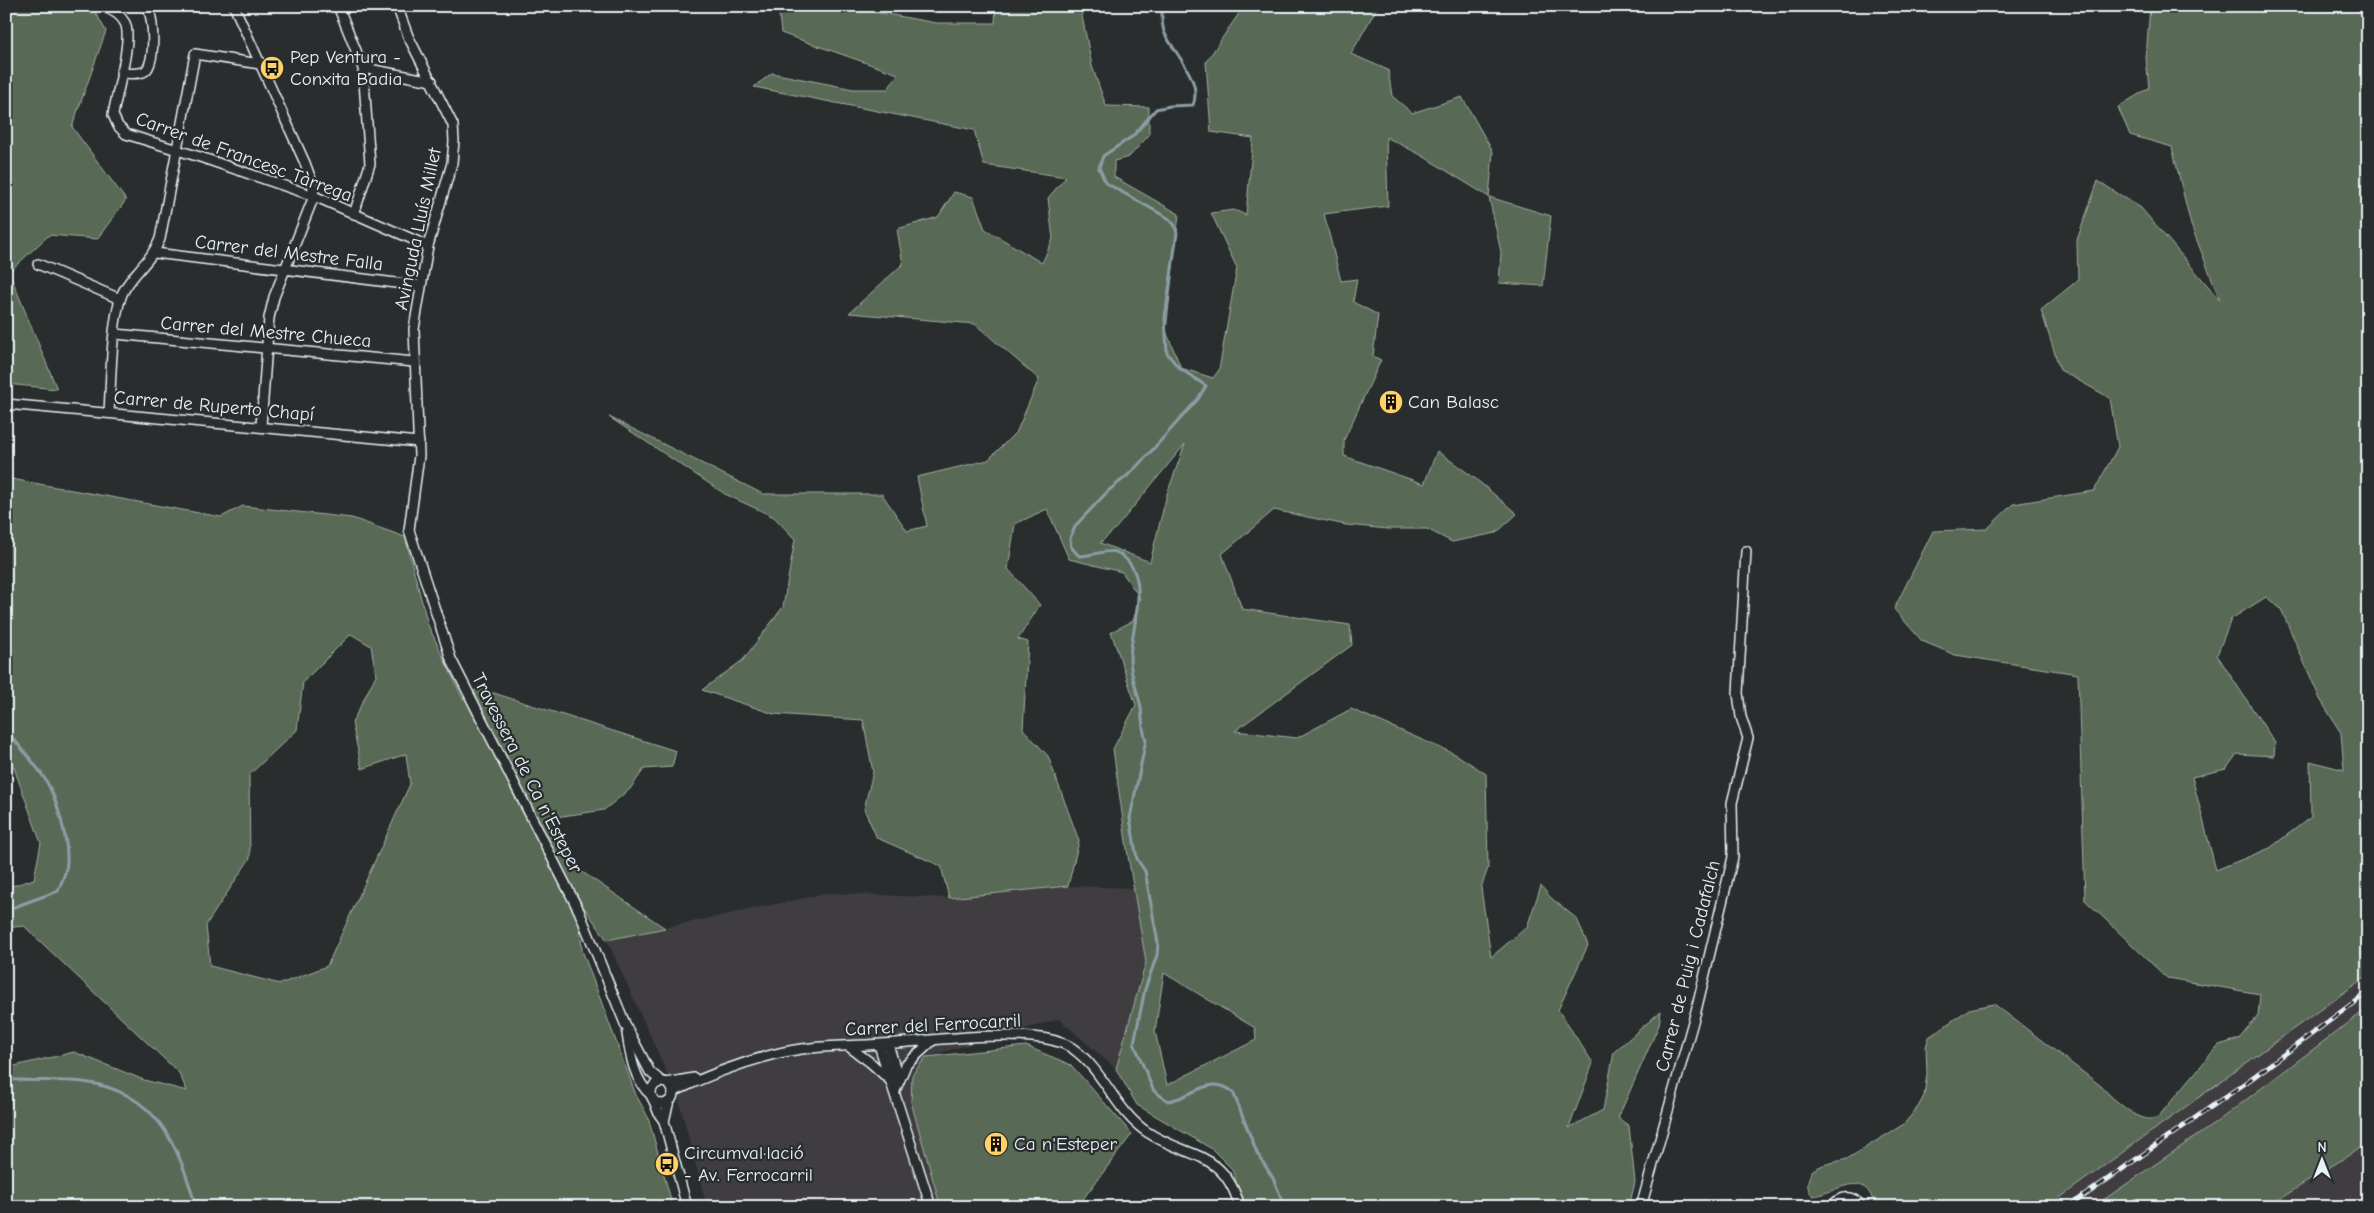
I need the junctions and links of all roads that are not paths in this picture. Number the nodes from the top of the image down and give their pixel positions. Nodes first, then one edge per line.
1 (104, 6) edge
2 (147, 6) edge
3 (234, 6) edge
4 (338, 6) edge
5 (397, 6) edge
6 (260, 64) junction
7 (363, 68) junction
8 (121, 73) junction
9 (432, 81) junction
10 (176, 150) junction
11 (314, 196) junction
12 (354, 214) junction
13 (428, 246) junction
14 (155, 253) junction
15 (38, 264) dead end
16 (287, 268) junction
17 (420, 286) junction
18 (120, 299) junction
19 (115, 334) junction
20 (266, 348) junction
21 (414, 362) junction
22 (6, 404) edge
23 (109, 413) junction
24 (261, 426) junction
25 (419, 442) junction
26 (409, 530) joint
27 (1746, 552) dead end
28 (626, 1026) junction
29 (932, 1041) junction
30 (884, 1044) junction
31 (848, 1046) junction
32 (709, 1075) junction
33 (664, 1083) junction
34 (895, 1085) junction
35 (673, 1092) junction
36 (653, 1098) junction
37 (669, 1102) junction
38 (664, 1121) junction
39 (687, 1207) edge
40 (931, 1207) edge
41 (1240, 1207) edge
42 (1641, 1207) edge
43 (1832, 1207) edge
44 (1861, 1207) edge

1 - 8 street, Carrer de Francesc Tàrrega
2 - 8 street
3 - 6 street
4 - 7 street
5 - 9 street, Avinguda Lluís Millet
6 - 10 street
6 - 11 street
7 - 9 street
7 - 12 street
8 - 10 street, Carrer de Francesc Tàrrega
9 - 13 street, Avinguda Lluís Millet
10 - 11 street, Carrer de Francesc Tàrrega
10 - 14 street
11 - 12 street, Carrer de Francesc Tàrrega
11 - 16 street
12 - 13 street, Carrer de Francesc Tàrrega
13 - 17 street, Avinguda Lluís Millet
14 - 16 street, Carrer del Mestre Falla
14 - 18 street
15 - 18 street
16 - 17 street, Carrer del Mestre Falla
16 - 20 street
17 - 21 street, Avinguda Lluís Millet
18 - 19 street
19 - 20 street, Carrer del Mestre Chueca
19 - 23 street
20 - 21 street, Carrer del Mestre Chueca
20 - 24 street
21 - 25 street, Avinguda Lluís Millet
22 - 23 street, Carrer de Ruperto Chapí
23 - 24 street, Carrer de Ruperto Chapí
24 - 25 street, Carrer de Ruperto Chapí
25 - 26 street, Avinguda Lluís Millet
26 - 28 street, Travessera de Ca n'Esteper
27 - 42 street, Carrer de Puig i Cadafalch
28 - 33 street, Travessera de Ca n'Esteper
28 - 36 street, Travessera de Ca n'Esteper
29 - 30 street, Carrer del Ferrocarril
29 - 34 street
29 - 41 street, Carrer del Ferrocarril
30 - 31 street, Carrer del Ferrocarril
30 - 34 street
31 - 32 street, Carrer del Ferrocarril
31 - 34 street
32 - 33 street, Carrer del Ferrocarril
32 - 35 street, Carrer del Ferrocarril
33 - 35 street
33 - 36 street
34 - 40 street
35 - 37 street
36 - 37 street
36 - 38 street, Travessera de Ca n'Esteper
37 - 38 street, Travessera de Ca n'Esteper
38 - 39 street, Travessera de Ca n'Esteper
43 - 44 street

